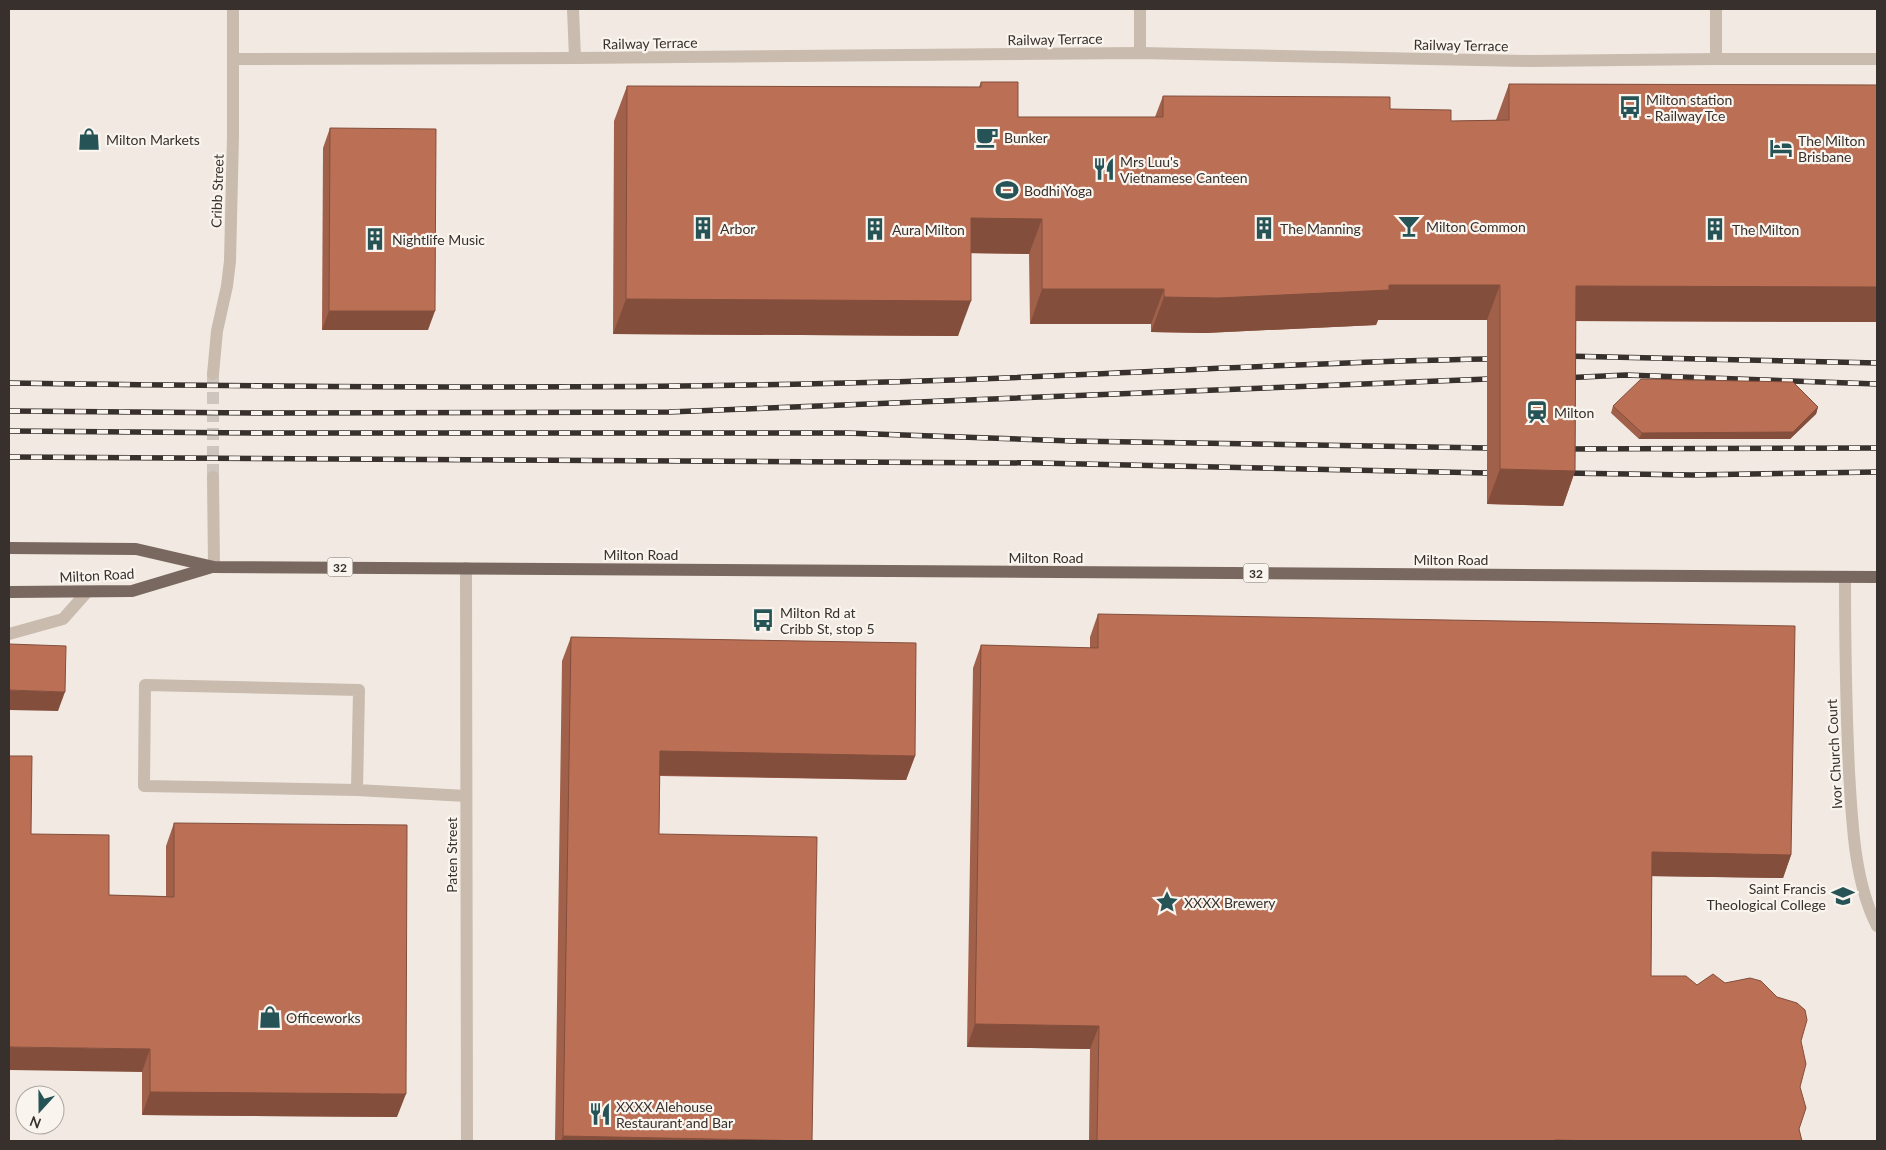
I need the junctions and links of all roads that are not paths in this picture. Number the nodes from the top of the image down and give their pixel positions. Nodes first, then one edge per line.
1 (233, 9) edge
2 (573, 9) edge
3 (1140, 9) edge
4 (1716, 9) edge
5 (1140, 53) junction
6 (575, 58) junction
7 (234, 59) junction
8 (1716, 59) junction
9 (1877, 59) edge
10 (213, 374) tunnel mouth
11 (213, 477) tunnel mouth
12 (9, 548) edge
13 (214, 567) junction
14 (466, 568) junction
15 (1845, 577) junction
16 (1877, 577) edge
17 (9, 592) edge
18 (87, 592) junction
19 (9, 634) edge
20 (357, 790) junction
21 (466, 796) junction
22 (1877, 926) edge
23 (467, 1141) edge

1 - 7 street, Cribb Street
2 - 6 street
3 - 5 street
4 - 8 street
5 - 6 street, Railway Terrace
5 - 8 street, Railway Terrace
6 - 7 street, Railway Terrace
7 - 10 street, Cribb Street
8 - 9 street, Railway Terrace
11 - 13 street
12 - 13 main road, Milton Road / 32
13 - 14 main road, Milton Road / 32
13 - 18 main road, Milton Road / 32
14 - 15 main road, Milton Road / 32
14 - 21 street, Paten Street
15 - 16 main road, Milton Road / 32
15 - 22 street, Ivor Church Court
17 - 18 main road, Milton Road / 32
18 - 19 street
20 - 20 street
20 - 21 street
21 - 23 street, Paten Street

